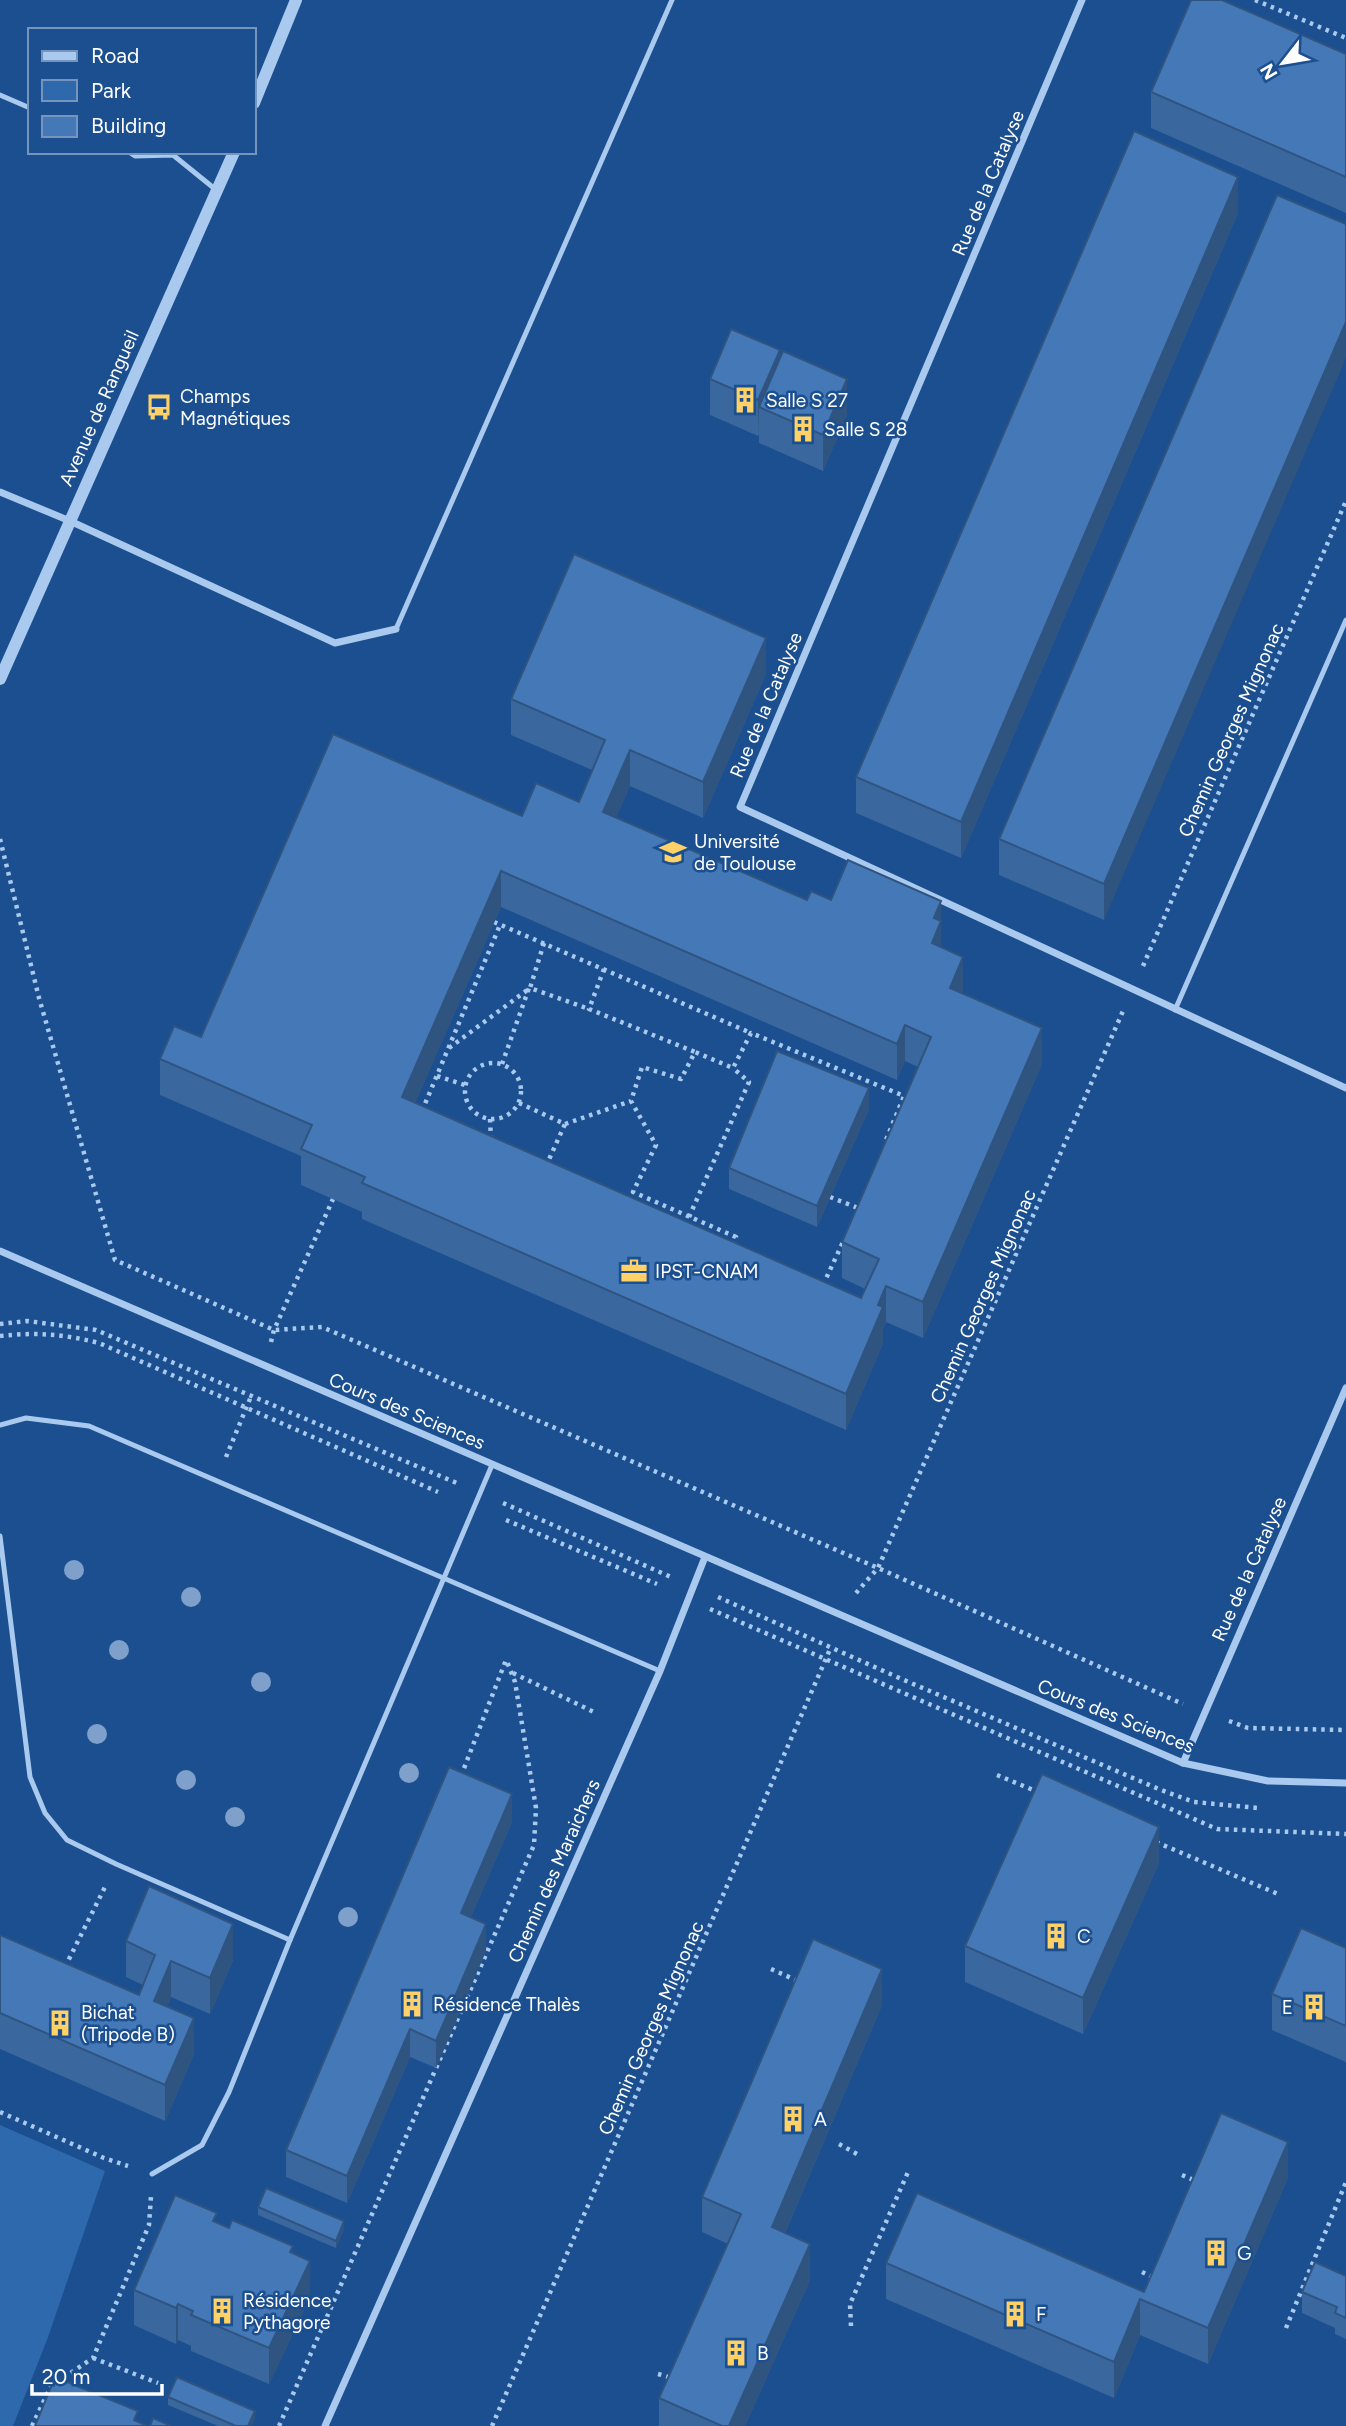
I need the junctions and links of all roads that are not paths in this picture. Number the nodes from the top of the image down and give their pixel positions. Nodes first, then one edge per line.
1 (296, 0) edge
2 (671, 0) edge
3 (1082, 0) edge
4 (0, 95) edge
5 (256, 98) edge
6 (28, 107) edge
7 (132, 154) edge
8 (232, 154) edge
9 (218, 191) junction
10 (0, 492) edge
11 (70, 521) junction
12 (1346, 620) edge
13 (396, 629) joint
14 (0, 679) edge
15 (1175, 1010) junction
16 (1346, 1088) edge
17 (0, 1251) edge
18 (1346, 1388) edge
19 (0, 1424) edge
20 (492, 1465) junction
21 (0, 1536) edge
22 (705, 1557) junction
23 (443, 1579) junction
24 (3, 1590) edge
25 (660, 1671) junction
26 (1183, 1763) junction
27 (1346, 1783) edge
28 (290, 1940) junction
29 (152, 2174) road end
30 (325, 2426) edge

1 - 5 street
2 - 13 lane
3 - 15 street, Rue de la Catalyse
4 - 6 lane
7 - 9 lane
8 - 9 street, Avenue de Rangueil
9 - 11 street, Avenue de Rangueil
10 - 11 street
11 - 13 street
11 - 14 street, Avenue de Rangueil
12 - 15 lane
15 - 16 street, Rue de la Catalyse
17 - 20 street, Cours des Sciences
18 - 26 street, Rue de la Catalyse
19 - 23 lane
20 - 22 street, Cours des Sciences
20 - 23 lane
21 - 24 lane
22 - 25 street, Chemin des Maraichers
22 - 26 street, Cours des Sciences
23 - 25 lane
23 - 28 lane
24 - 28 lane
25 - 30 street, Chemin des Maraichers
26 - 27 street, Cours des Sciences
28 - 29 lane

